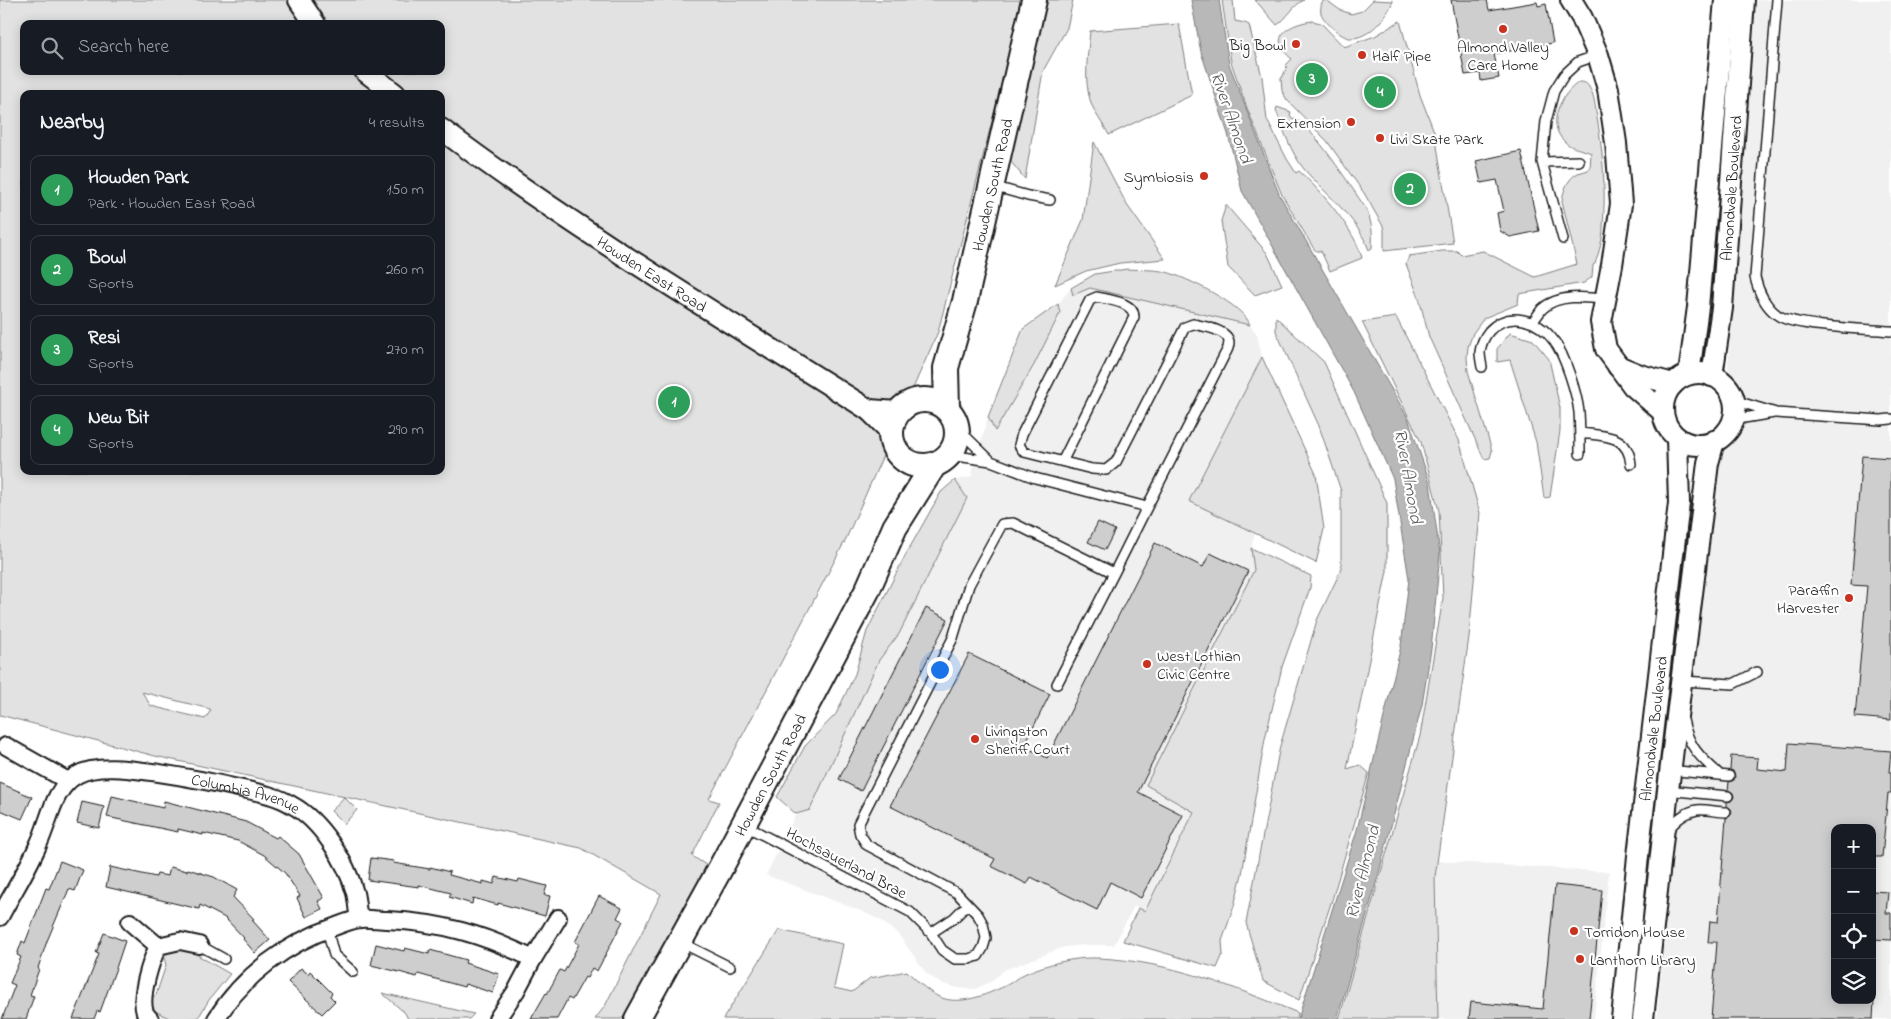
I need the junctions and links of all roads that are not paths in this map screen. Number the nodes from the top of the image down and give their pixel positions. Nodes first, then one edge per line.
1 (299, 0) edge
2 (1034, 0) edge
3 (1570, 0) edge
4 (1724, 0) edge
5 (1744, 0) edge
6 (1777, 0) edge
7 (312, 20) edge
8 (1598, 55) junction
9 (370, 75) edge
10 (390, 90) edge
11 (445, 132) edge
12 (1580, 161) dead end
13 (1542, 162) junction
14 (991, 186) junction
15 (1050, 200) dead end
16 (1563, 239) dead end
17 (1605, 300) junction
18 (1532, 322) junction
19 (1891, 331) edge
20 (1616, 365) junction
21 (1482, 367) dead end
22 (946, 368) junction
23 (1712, 376) junction
24 (1681, 379) junction
25 (922, 400) junction
26 (1733, 400) junction
27 (1663, 412) junction
28 (1776, 413) junction
29 (952, 418) junction
30 (1891, 419) edge
31 (1732, 420) junction
32 (895, 422) junction
33 (1580, 433) junction
34 (1677, 438) junction
35 (1714, 442) junction
36 (1580, 454) dead end
37 (942, 460) junction
38 (1063, 460) junction
39 (906, 461) junction
40 (991, 461) junction
41 (1631, 464) dead end
42 (1147, 507) junction
43 (895, 527) junction
44 (1114, 573) junction
45 (1757, 672) dead end
46 (1057, 684) dead end
47 (1681, 690) junction
48 (6, 746) dead end
49 (1720, 775) junction
50 (1729, 776) dead end
51 (1647, 778) junction
52 (1669, 780) junction
53 (68, 781) junction
54 (1728, 796) dead end
55 (1726, 812) dead end
56 (744, 824) junction
57 (1662, 839) junction
58 (967, 905) junction
59 (0, 917) edge
60 (558, 918) dead end
61 (359, 919) junction
62 (130, 922) dead end
63 (327, 929) junction
64 (931, 933) junction
65 (680, 942) junction
66 (200, 944) joint
67 (158, 946) junction
68 (224, 959) dead end
69 (533, 959) junction
70 (730, 968) dead end
71 (353, 972) dead end
72 (144, 1017) edge
73 (216, 1019) edge
74 (497, 1019) edge
75 (637, 1019) edge
76 (1622, 1019) edge
77 (1643, 1019) edge

1 - 7 street
2 - 14 main road, Howden South Road
3 - 8 street
4 - 24 street, Almondvale Boulevard
5 - 23 street, Almondvale Boulevard
6 - 19 lane
8 - 13 lane
8 - 17 street
9 - 10 street
11 - 32 street, Howden East Road
12 - 13 lane
13 - 16 lane
14 - 15 lane
14 - 22 main road, Howden South Road
17 - 18 lane
17 - 20 street
18 - 21 lane
18 - 33 lane
20 - 24 street
20 - 27 street
22 - 25 main road, Howden South Road
22 - 29 main road, Howden South Road
23 - 24 street
23 - 26 street
24 - 27 street
25 - 29 main road
25 - 32 main road, Howden South Road
26 - 28 lane
26 - 31 street
27 - 34 street
28 - 30 lane
28 - 31 lane
29 - 37 main road, Howden South Road
29 - 40 lane
31 - 35 street
32 - 39 main road
33 - 36 lane
33 - 41 lane
34 - 35 street
34 - 51 street, Almondvale Boulevard
35 - 47 street, Almondvale Boulevard
37 - 39 main road
37 - 40 lane
37 - 43 main road, Howden South Road
38 - 38 lane
38 - 42 lane
39 - 43 main road, Howden South Road
40 - 42 lane
42 - 44 lane
43 - 56 main road, Howden South Road
44 - 46 lane
44 - 58 lane
45 - 47 lane
47 - 49 lane
47 - 52 street, Almondvale Boulevard
48 - 53 street
49 - 50 lane
49 - 52 lane
51 - 52 lane
51 - 52 lane
51 - 76 street, Almondvale Boulevard
52 - 54 lane
52 - 57 street, Almondvale Boulevard
53 - 59 street
53 - 61 street, Columbia Avenue
55 - 57 lane
56 - 64 lane, Hochsauerland Brae
56 - 65 main road, Howden South Road
57 - 77 street, Almondvale Boulevard
58 - 64 lane
58 - 64 lane, Hochsauerland Brae
60 - 69 street
61 - 63 street
61 - 69 street
62 - 67 street
63 - 71 lane
63 - 73 street
65 - 70 lane
65 - 75 main road, Howden South Road
66 - 67 street
66 - 68 lane
67 - 72 street
69 - 74 street

